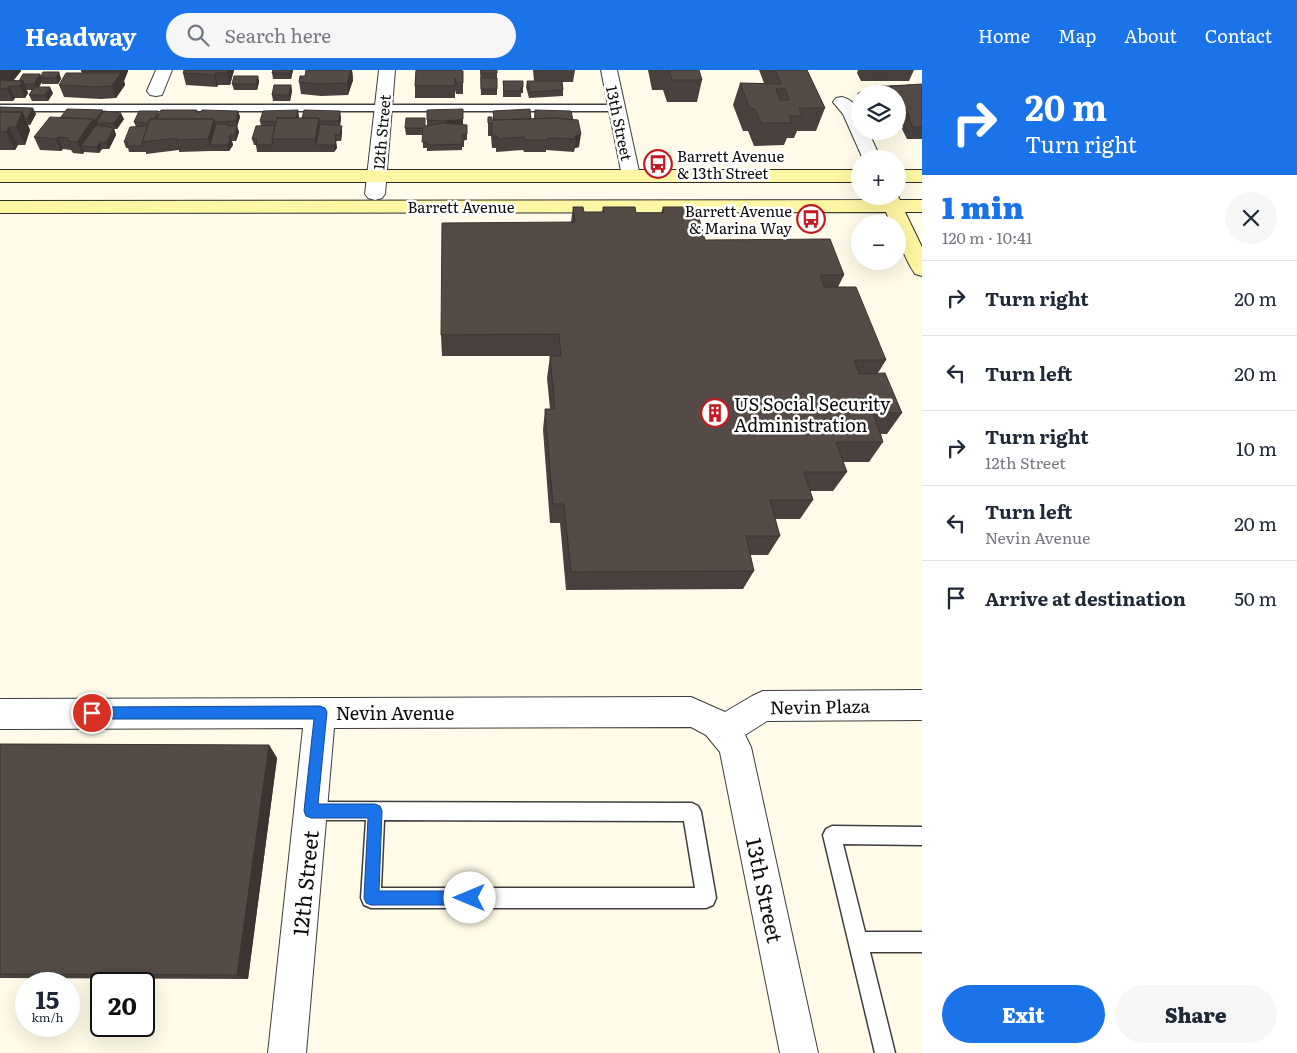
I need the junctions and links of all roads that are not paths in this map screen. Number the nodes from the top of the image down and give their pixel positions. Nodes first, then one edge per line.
1 (164, 70) edge
2 (387, 70) edge
3 (609, 70) edge
4 (906, 90) edge
5 (922, 90) edge
6 (156, 91) dead end
7 (851, 98) edge
8 (842, 102) joint
9 (0, 108) edge
10 (384, 108) junction
11 (617, 108) junction
12 (868, 150) edge
13 (0, 176) edge
14 (631, 176) junction
15 (851, 176) edge
16 (906, 176) edge
17 (922, 176) edge
18 (376, 185) junction
19 (851, 201) edge
20 (906, 204) edge
21 (892, 205) edge
22 (922, 206) edge
23 (0, 207) edge
24 (922, 269) edge
25 (922, 705) edge
26 (320, 712) junction
27 (0, 714) edge
28 (725, 730) junction
29 (311, 811) junction
30 (375, 811) junction
31 (922, 836) edge
32 (858, 942) junction
33 (922, 942) edge
34 (287, 1053) edge
35 (799, 1053) edge
36 (885, 1053) edge

1 - 6 street
2 - 10 street, 12th Street
3 - 11 street, 13th Street
4 - 5 lane
7 - 8 lane
8 - 12 street
9 - 10 lane
10 - 11 lane
10 - 18 street, 12th Street
11 - 14 street, 13th Street
13 - 18 main road, Barrett Avenue
14 - 15 main road, Barrett Avenue
14 - 18 main road, Barrett Avenue
16 - 17 main road
19 - 23 main road, Barrett Avenue
20 - 22 main road, Barrett Avenue
21 - 24 main road
25 - 28 street, Nevin Plaza
26 - 27 street, Nevin Avenue
26 - 28 street, Nevin Avenue
26 - 29 street, 12th Street
28 - 35 street, 13th Street
29 - 30 lane
29 - 34 street, 12th Street
30 - 30 lane
31 - 32 lane
32 - 33 lane
32 - 36 lane

